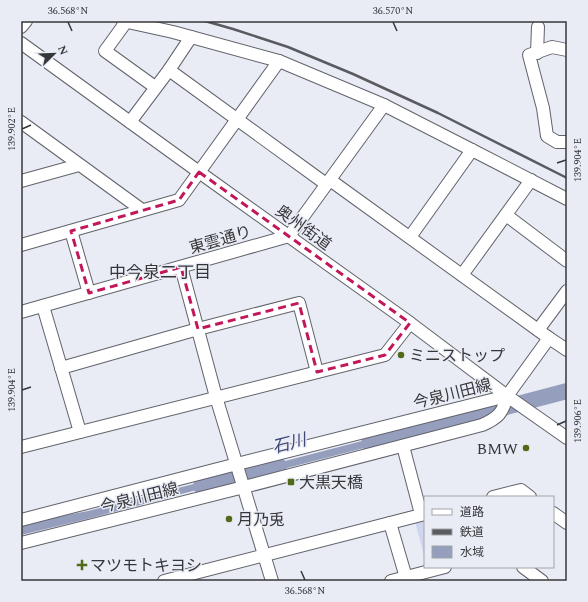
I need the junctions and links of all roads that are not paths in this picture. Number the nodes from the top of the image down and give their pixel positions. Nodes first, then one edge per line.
1 (26, 21) edge
2 (125, 21) edge
3 (21, 27) edge
4 (538, 27) dead end
5 (191, 37) junction
6 (21, 43) edge
7 (567, 50) edge
8 (537, 53) junction
9 (279, 61) junction
10 (169, 70) junction
11 (155, 87) junction
12 (384, 105) junction
13 (237, 120) junction
14 (21, 122) edge
15 (130, 122) junction
16 (567, 142) edge
17 (472, 150) junction
18 (79, 165) junction
19 (199, 172) junction
20 (531, 180) junction
21 (21, 181) edge
22 (328, 182) junction
23 (567, 199) edge
24 (142, 210) junction
25 (506, 215) junction
26 (71, 231) junction
27 (289, 236) junction
28 (410, 237) junction
29 (21, 245) edge
30 (567, 261) edge
31 (181, 267) junction
32 (462, 275) junction
33 (567, 291) edge
34 (89, 293) junction
35 (43, 306) junction
36 (21, 312) edge
37 (410, 323) junction
38 (198, 330) junction
39 (538, 330) junction
40 (549, 338) junction
41 (565, 345) edge
42 (61, 368) junction
43 (318, 372) junction
44 (507, 396) junction
45 (216, 397) junction
46 (80, 432) junction
47 (567, 438) edge
48 (403, 446) junction
49 (21, 447) edge
50 (237, 464) junction
51 (244, 487) junction
52 (497, 496) edge
53 (529, 496) edge
54 (423, 514) edge
55 (554, 514) edge
56 (21, 520) edge
57 (390, 523) junction
58 (567, 523) edge
59 (21, 543) edge
60 (264, 555) junction
61 (442, 568) edge
62 (524, 568) edge
63 (406, 579) edge
64 (164, 581) edge
65 (272, 581) edge
66 (392, 581) edge
67 (542, 581) edge

1 - 3 street
2 - 5 street
2 - 11 street
4 - 8 street
5 - 9 street
5 - 10 street
6 - 15 street, 奥州街道
7 - 8 street
8 - 16 street
9 - 12 street
9 - 13 street
10 - 11 street
10 - 13 street
11 - 15 street
12 - 17 street
12 - 22 street
13 - 19 street
13 - 22 street
14 - 18 street
15 - 19 street, 奥州街道
17 - 20 street
17 - 28 street
18 - 21 street
18 - 24 street
19 - 24 street
19 - 27 street, 奥州街道
20 - 23 street
20 - 25 street
22 - 27 street
22 - 28 street
24 - 26 street
25 - 30 street
25 - 32 street
26 - 29 street
26 - 34 street
27 - 31 street, 東雲通り
27 - 37 street, 奥州街道
28 - 32 street
31 - 34 street, 東雲通り
31 - 38 street
32 - 39 street
33 - 39 street
34 - 35 street, 東雲通り
35 - 36 street, 東雲通り
35 - 42 street
37 - 43 street
37 - 44 street, 奥州街道
38 - 42 street
38 - 43 street
38 - 45 street
39 - 40 street
40 - 41 street
40 - 44 street
42 - 46 street
43 - 45 street
44 - 47 street, 奥州街道
44 - 48 street, 今泉川田線
44 - 50 street, 今泉川田線
45 - 46 street
45 - 50 street
46 - 49 street
48 - 51 street, 今泉川田線
48 - 54 street
50 - 51 street
50 - 56 street, 今泉川田線
51 - 59 street, 今泉川田線
51 - 60 street
52 - 53 street
54 - 57 street
55 - 58 street
57 - 60 street
57 - 63 street
60 - 64 street
60 - 65 street
61 - 63 street
62 - 67 street
63 - 66 street

